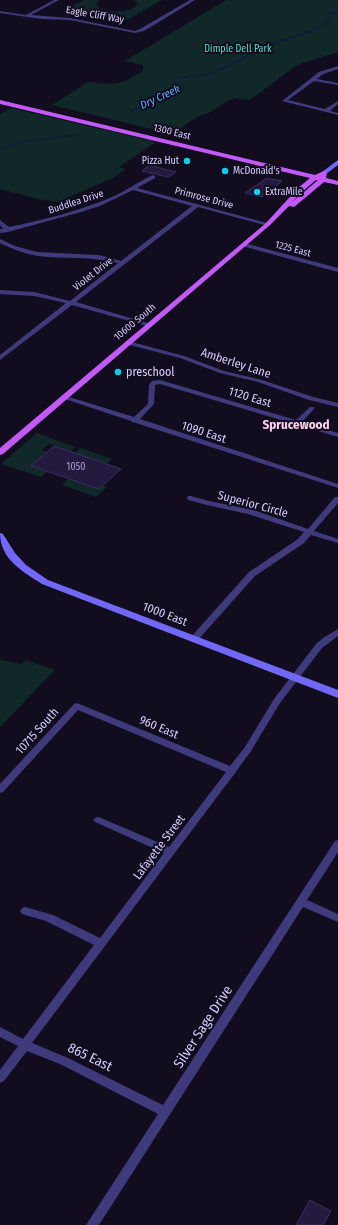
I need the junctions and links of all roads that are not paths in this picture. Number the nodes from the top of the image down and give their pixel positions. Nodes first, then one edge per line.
1 (57, 0) edge
2 (194, 0) edge
3 (0, 12) edge
4 (28, 15) junction
5 (338, 67) edge
6 (312, 79) junction
7 (338, 84) edge
8 (0, 98) edge
9 (0, 102) edge
10 (338, 102) edge
11 (338, 109) edge
12 (326, 111) junction
13 (336, 113) edge
14 (338, 162) edge
15 (324, 176) junction
16 (153, 177) dead end
17 (315, 177) junction
18 (338, 177) edge
19 (338, 183) edge
20 (134, 189) junction
21 (197, 205) junction
22 (285, 208) junction
23 (0, 222) edge
24 (268, 224) junction
25 (8, 230) junction
26 (0, 232) edge
27 (0, 240) edge
28 (244, 245) junction
29 (123, 263) junction
30 (338, 270) edge
31 (0, 292) edge
32 (71, 302) junction
33 (149, 325) junction
34 (128, 343) junction
35 (0, 358) edge
36 (64, 397) junction
37 (338, 404) edge
38 (312, 408) dead end
39 (134, 421) junction
40 (297, 423) junction
41 (338, 435) edge
42 (0, 452) edge
43 (338, 486) edge
44 (191, 498) dead end
45 (338, 499) edge
46 (310, 532) junction
47 (0, 536) edge
48 (338, 541) edge
49 (338, 632) edge
50 (194, 639) junction
51 (294, 678) junction
52 (338, 694) edge
53 (77, 706) joint
54 (232, 771) junction
55 (0, 790) edge
56 (98, 820) dead end
57 (338, 844) edge
58 (171, 852) junction
59 (301, 902) junction
60 (25, 911) dead end
61 (338, 918) edge
62 (102, 944) junction
63 (0, 1032) edge
64 (25, 1045) junction
65 (0, 1078) edge
66 (165, 1112) junction
67 (92, 1225) edge

1 - 4 street
2 - 4 street, Eagle Cliff Way
3 - 4 street, Eagle Cliff Way
5 - 6 street
6 - 7 street
6 - 12 street
8 - 15 main road, 1300 East
9 - 17 main road, 1300 East
10 - 12 street
11 - 13 street
12 - 13 street
14 - 15 street, 10600 South
15 - 17 main road, 10600 South
15 - 18 main road, 1300 East
15 - 19 main road, 1300 East
15 - 22 main road, 10600 South
16 - 20 street, Buddlea Drive
17 - 22 main road, 10600 South
20 - 21 street, Primrose Drive
20 - 25 street, Buddlea Drive
21 - 24 street, Primrose Drive
21 - 29 street, Violet Drive
22 - 24 main road, 10600 South
23 - 25 street
24 - 28 main road, 10600 South
25 - 26 street, Buddlea Drive
27 - 29 street
28 - 30 street, 1225 East
28 - 33 main road, 10600 South
29 - 32 street, Violet Drive
31 - 32 street
32 - 33 street
32 - 35 street, Violet Drive
33 - 34 main road, 10600 South
34 - 36 main road, 10600 South
34 - 37 street, Amberley Lane
36 - 39 street, 1090 East
36 - 42 main road, 10600 South
38 - 40 street
39 - 40 street, 1120 East
39 - 43 street, 1090 East
40 - 41 street, 1120 East
44 - 46 street, Superior Circle
45 - 46 street
46 - 48 street, Superior Circle
46 - 50 street
47 - 50 street, 1000 East
49 - 51 street, Lafayette Street
50 - 51 street, 1000 East
51 - 52 street, 1000 East
51 - 54 street, Lafayette Street
53 - 54 street, 960 East
53 - 55 street, 10715 South
54 - 58 street, Lafayette Street
56 - 58 street
57 - 59 street, Silver Sage Drive
58 - 62 street, Lafayette Street
59 - 61 street
59 - 66 street, Silver Sage Drive
60 - 62 street
62 - 64 street, Lafayette Street
63 - 64 street, 865 East
64 - 65 street, Lafayette Street
64 - 66 street, 865 East
66 - 67 street, Silver Sage Drive

